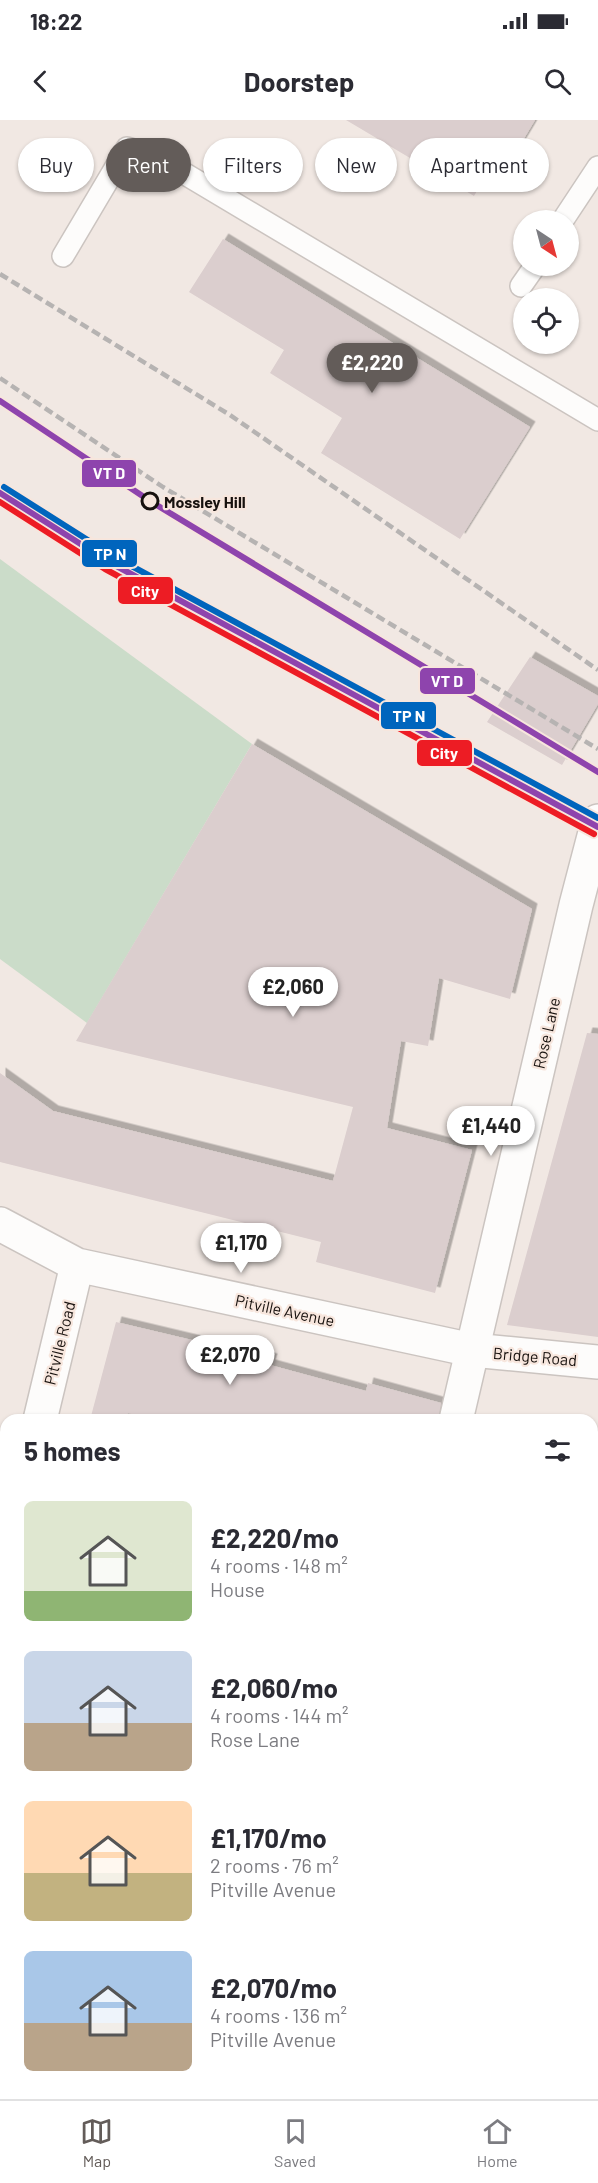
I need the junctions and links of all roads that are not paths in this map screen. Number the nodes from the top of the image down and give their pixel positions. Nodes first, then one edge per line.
1 (598, 167) edge
2 (570, 210) edge
3 (63, 256) dead end
4 (528, 276) edge
5 (521, 286) dead end
6 (598, 420) edge
7 (598, 821) edge
8 (0, 1224) edge
9 (77, 1265) junction
10 (472, 1350) junction
11 (598, 1362) edge
12 (41, 1414) edge
13 (457, 1414) edge

1 - 2 lane
3 - 6 lane
4 - 5 lane
7 - 10 street, Rose Lane
8 - 9 street, Pitville Avenue
9 - 10 street, Pitville Avenue
9 - 12 street, Pitville Road
10 - 11 street, Bridge Road
10 - 13 street, Rose Lane

